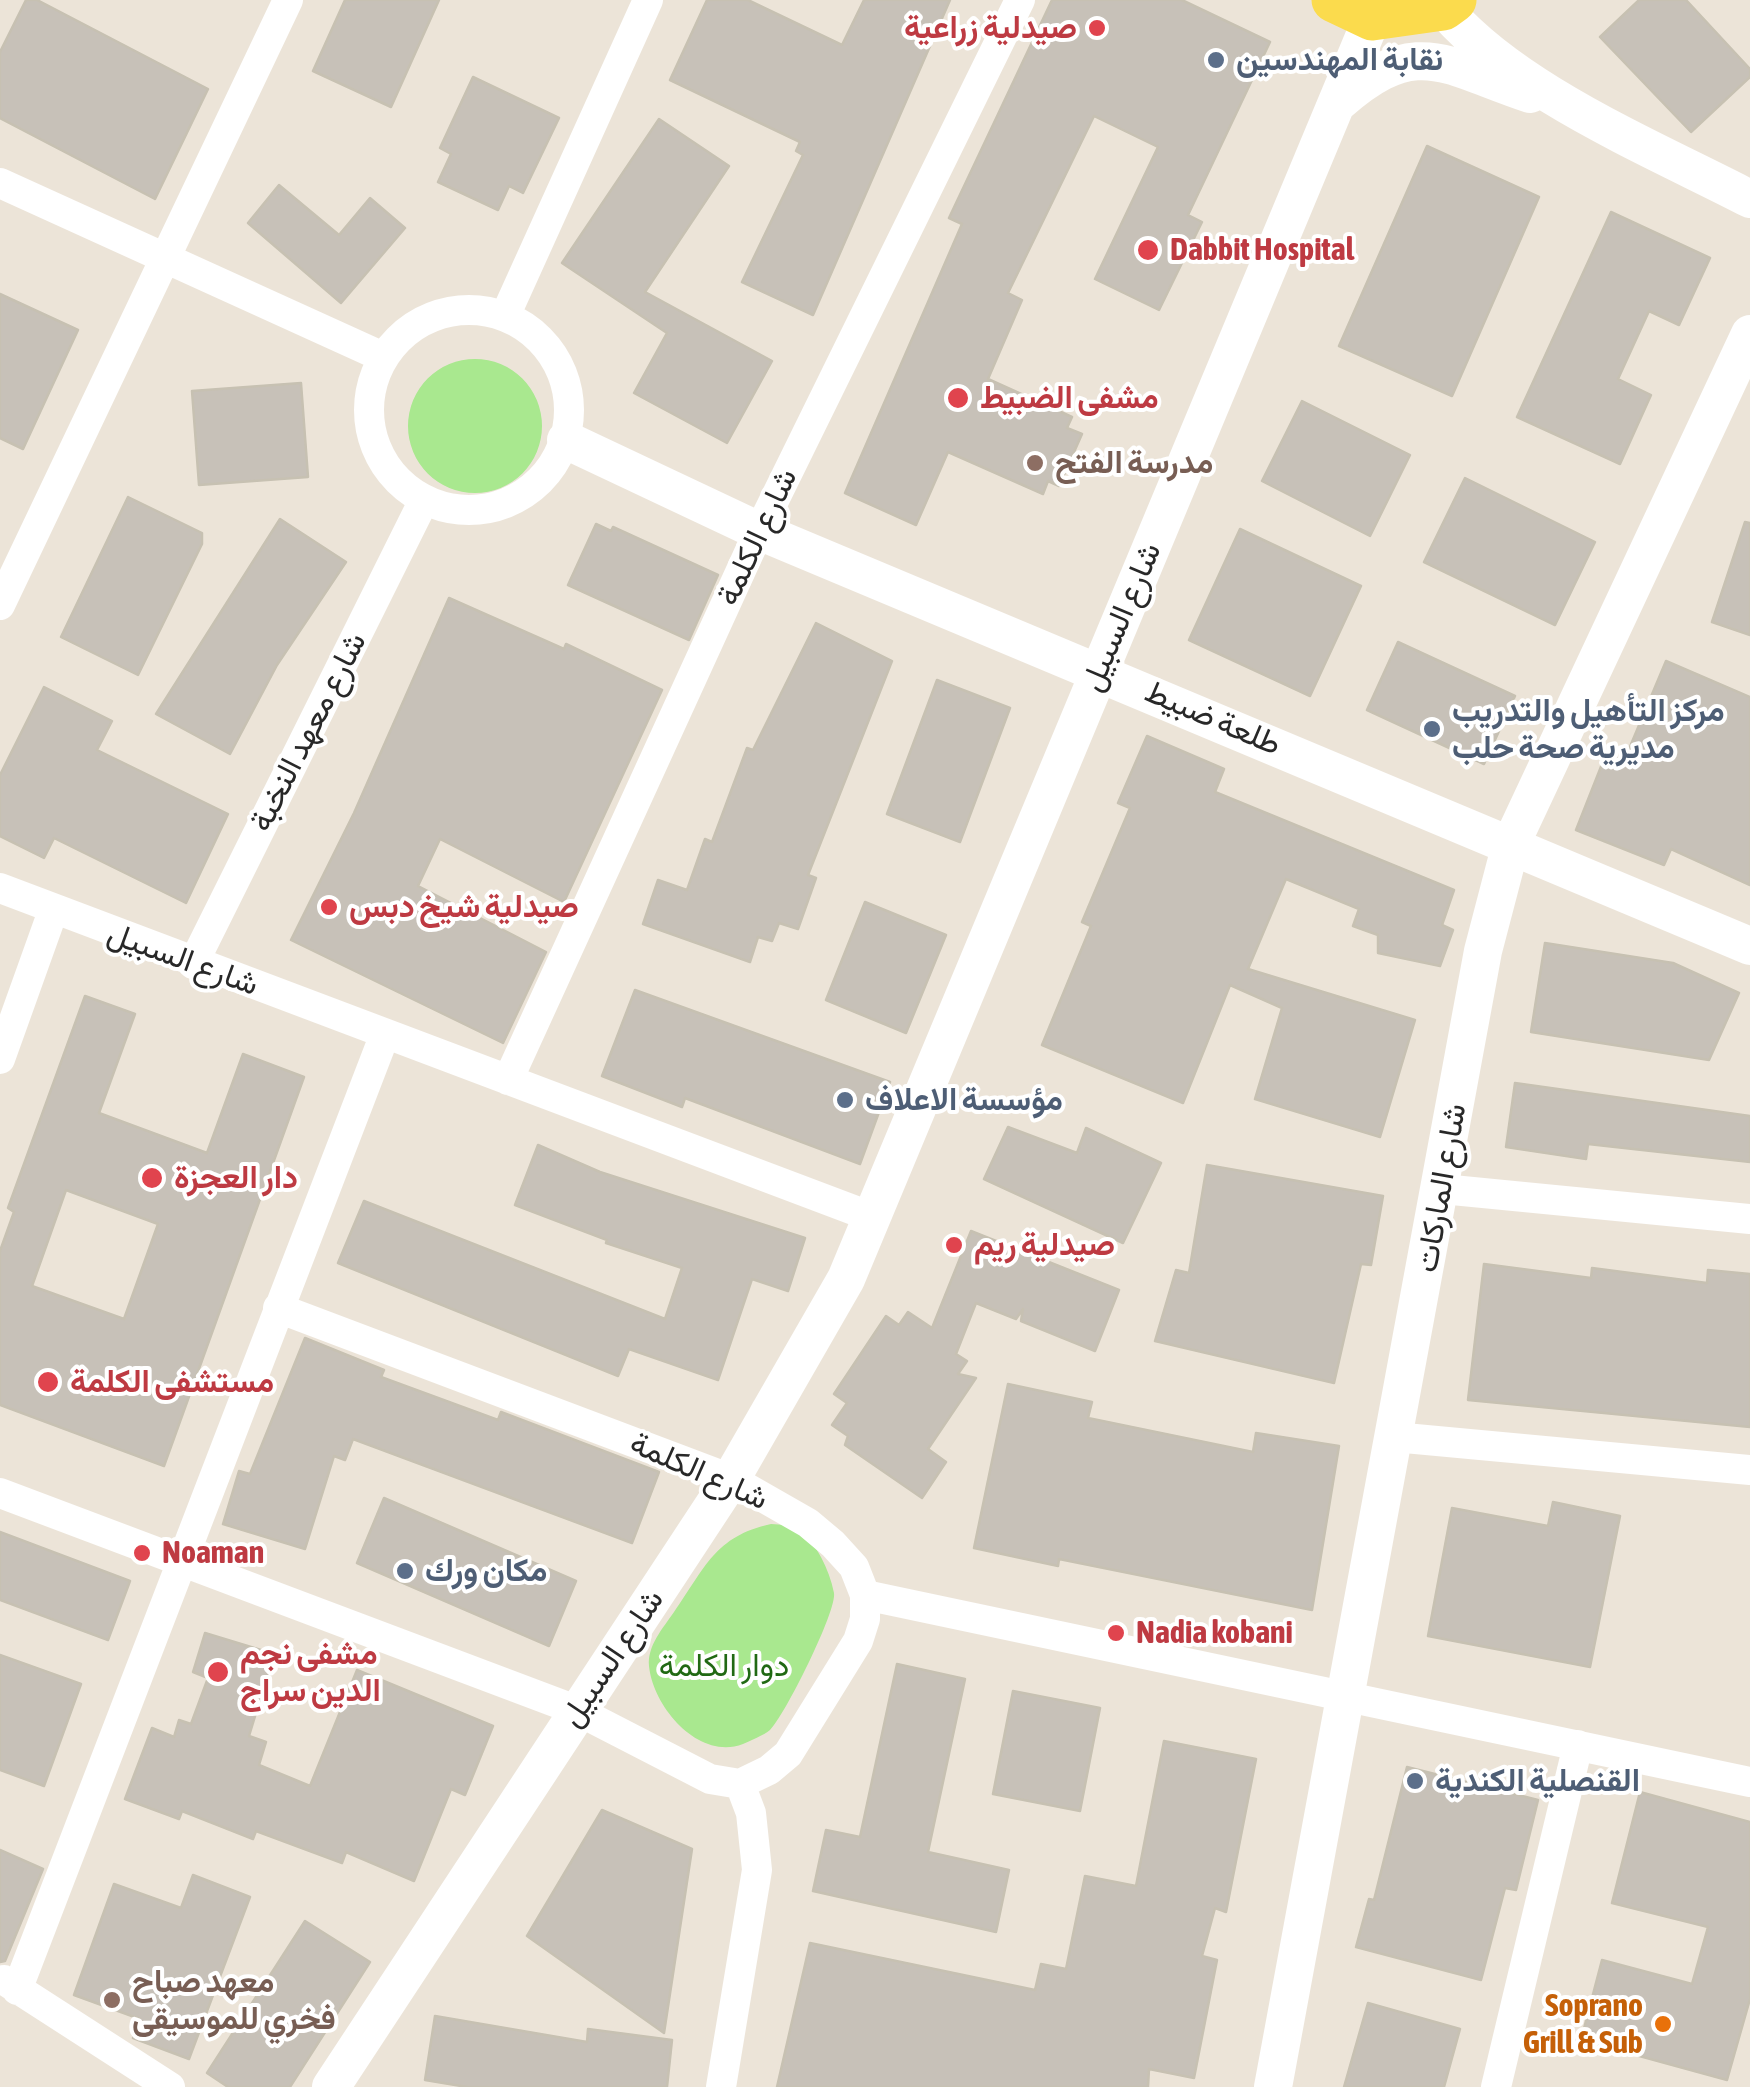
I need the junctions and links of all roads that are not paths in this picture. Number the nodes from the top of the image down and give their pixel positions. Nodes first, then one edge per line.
1 (288, 0) edge
2 (648, 0) edge
3 (1020, 0) edge
4 (1445, 3) edge
5 (1353, 9) edge
6 (1336, 104) junction
7 (1576, 109) junction
8 (0, 183) edge
9 (1750, 199) edge
10 (166, 258) junction
11 (505, 316) junction
12 (1750, 334) edge
13 (383, 357) junction
14 (566, 440) junction
15 (424, 500) junction
16 (759, 530) junction
17 (0, 606) edge
18 (1098, 670) junction
19 (1511, 844) junction
20 (0, 888) edge
21 (53, 911) junction
22 (1750, 946) edge
23 (193, 964) junction
24 (385, 1034) junction
25 (0, 1058) edge
26 (508, 1080) junction
27 (1442, 1188) junction
28 (872, 1217) junction
29 (1750, 1218) edge
30 (278, 1308) junction
31 (1394, 1437) junction
32 (1750, 1470) edge
33 (731, 1479) junction
34 (0, 1493) edge
35 (185, 1560) junction
36 (864, 1595) junction
37 (1346, 1694) junction
38 (576, 1710) junction
39 (1578, 1745) junction
40 (1750, 1782) edge
41 (740, 1784) junction
42 (9, 1984) edge
43 (170, 2087) edge
44 (331, 2087) edge
45 (721, 2087) edge
46 (1272, 2087) edge
47 (1496, 2087) edge

1 - 10 street
2 - 11 street
3 - 16 street, شارع الكلمة
4 - 5 main road
4 - 7 street
5 - 6 street, شارع السبيل
6 - 7 street
6 - 18 street, شارع السبيل
7 - 9 street
8 - 10 street
10 - 13 street
10 - 17 street
11 - 13 street
11 - 14 street
12 - 19 street, شارع الماركات
13 - 15 street
14 - 15 street
14 - 16 street, طلعة ضبيط
15 - 23 street, شارع معهد النخبة
16 - 18 street, طلعة ضبيط
16 - 26 street, شارع الكلمة
18 - 19 street, طلعة ضبيط
18 - 28 street, شارع السبيل
19 - 22 street, طلعة ضبيط
19 - 27 street, شارع الماركات
20 - 21 street, شارع السبيل
21 - 23 street, شارع السبيل
21 - 25 street
23 - 24 street, شارع السبيل
24 - 26 street, شارع السبيل
24 - 30 street
26 - 28 street, شارع السبيل
27 - 29 street
27 - 31 street, شارع الماركات
28 - 33 street, شارع السبيل
30 - 33 street, شارع الكلمة
30 - 35 street
31 - 32 street
31 - 37 street, شارع الماركات
33 - 36 street, شارع الكلمة
33 - 38 street, شارع السبيل
34 - 35 street
35 - 38 street
35 - 42 street
36 - 37 street
36 - 41 street
37 - 39 street
37 - 46 street, شارع الماركات
38 - 41 street
38 - 44 street, شارع السبيل
39 - 40 street
39 - 47 street
41 - 45 street
42 - 43 street

